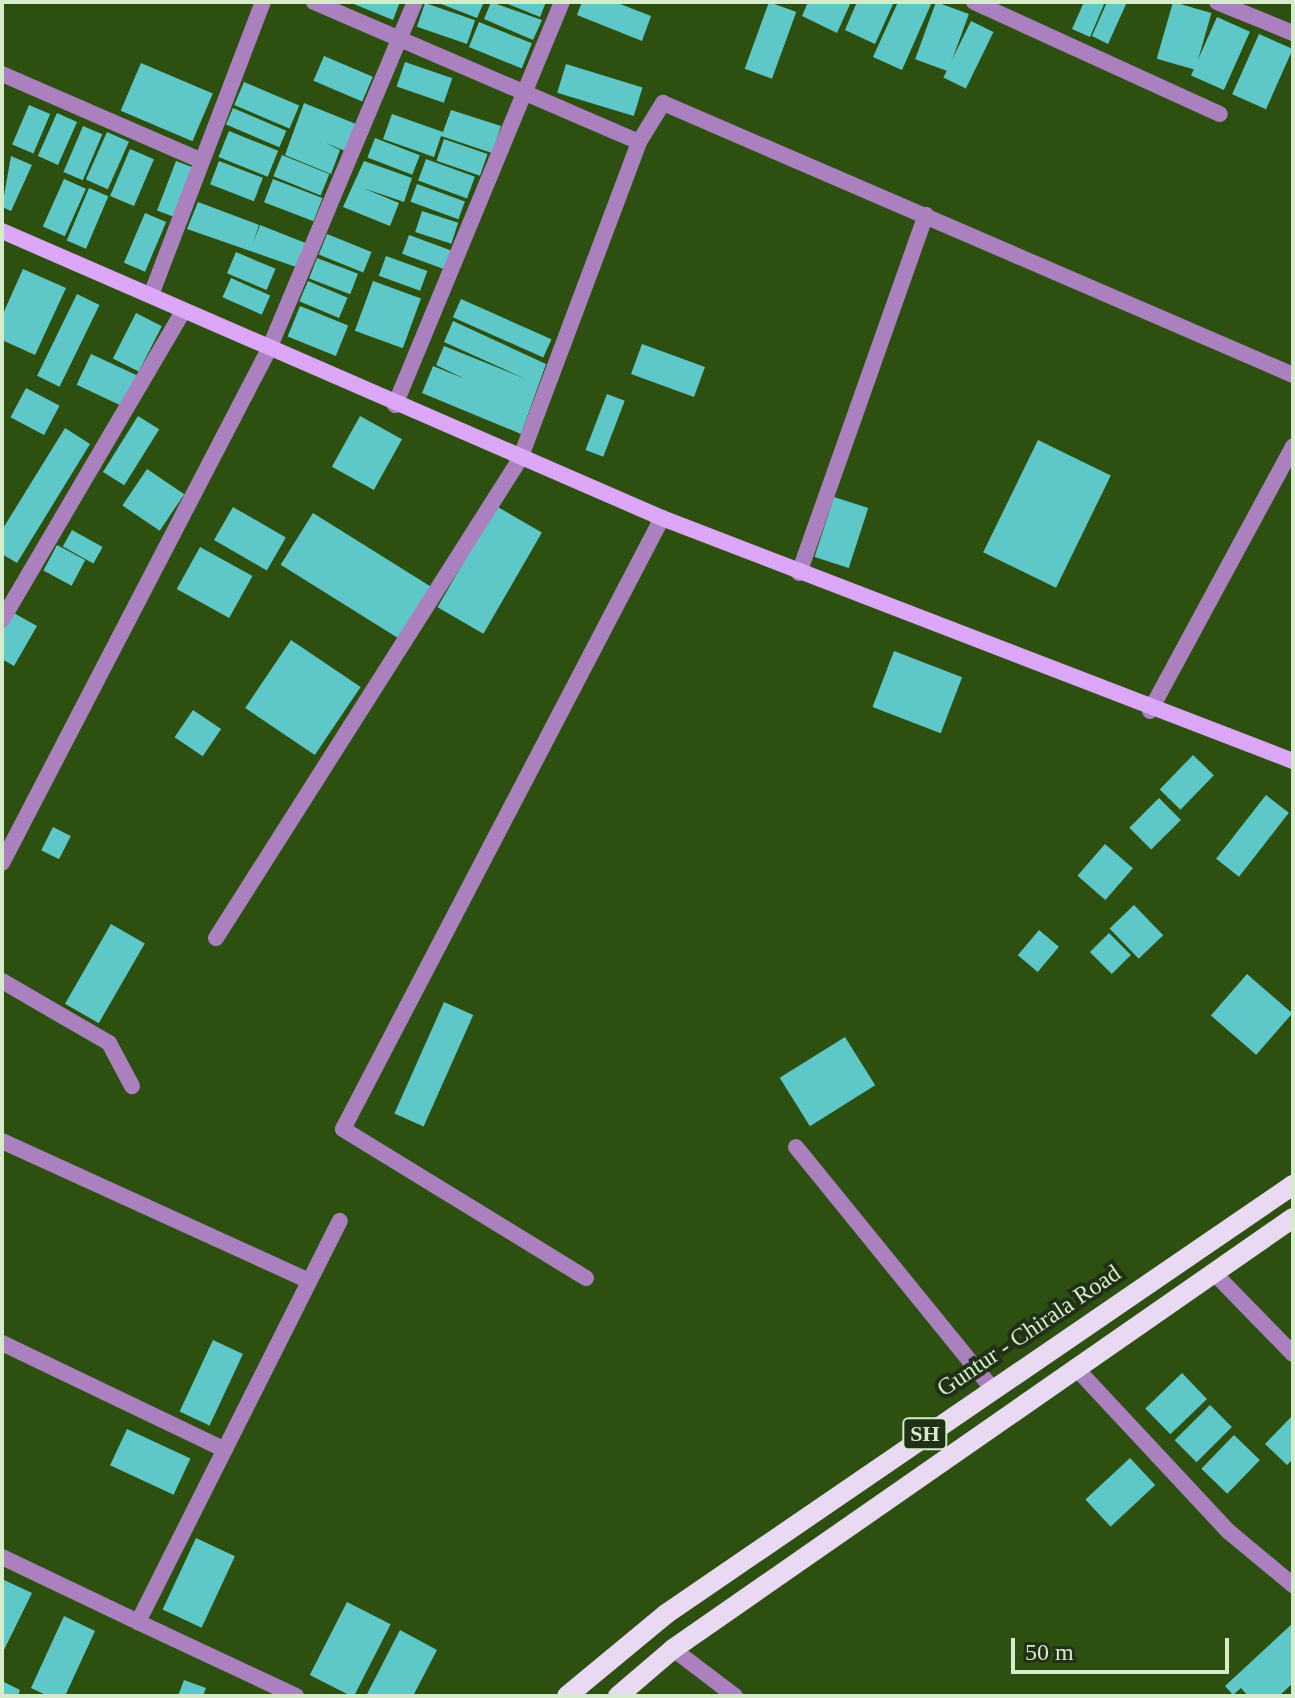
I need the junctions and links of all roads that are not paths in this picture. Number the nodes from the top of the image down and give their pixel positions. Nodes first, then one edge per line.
1 (263, 2) edge
2 (314, 2) edge
3 (415, 2) edge
4 (562, 2) edge
5 (974, 2) edge
6 (1217, 2) edge
7 (1293, 33) edge
8 (398, 42) junction
9 (2, 74) edge
10 (524, 96) junction
11 (1220, 114) dead end
12 (639, 142) junction
13 (202, 161) junction
14 (926, 215) junction
15 (2, 231) edge
16 (151, 295) junction
17 (184, 310) junction
18 (269, 349) junction
19 (1293, 375) edge
20 (395, 405) junction
21 (1293, 446) edge
22 (520, 459) junction
23 (662, 518) junction
24 (799, 573) junction
25 (2, 620) edge
26 (1150, 711) junction
27 (1293, 761) edge
28 (2, 863) edge
29 (216, 938) dead end
30 (2, 981) edge
31 (132, 1086) dead end
32 (2, 1141) edge
33 (796, 1147) dead end
34 (1293, 1185) edge
35 (1293, 1218) edge
36 (340, 1221) dead end
37 (1214, 1273) junction
38 (586, 1278) dead end
39 (309, 1281) junction
40 (2, 1343) edge
41 (1293, 1354) edge
42 (1075, 1367) junction
43 (992, 1388) junction
44 (225, 1450) junction
45 (2, 1557) edge
46 (1293, 1585) edge
47 (138, 1622) junction
48 (673, 1649) junction
49 (296, 1696) edge
50 (567, 1696) edge
51 (618, 1696) edge
52 (735, 1696) edge

1 - 13 street
2 - 8 street
3 - 8 street
4 - 10 street
5 - 11 street
6 - 7 street
8 - 10 street
8 - 18 street
9 - 13 street
10 - 12 street
10 - 20 street
12 - 14 street
12 - 22 street
13 - 16 street
14 - 19 street
14 - 24 street
15 - 16 street
16 - 17 street
17 - 18 street
17 - 25 street
18 - 20 street
18 - 28 street
20 - 22 street
21 - 26 street
22 - 23 street
22 - 29 street
23 - 24 street
23 - 38 street
24 - 26 street
26 - 27 street
30 - 31 street
32 - 39 street
33 - 43 street
34 - 43 main road, Guntur - Chirala Road / SH
35 - 37 main road, SH
36 - 39 street
37 - 41 street
37 - 42 main road, SH
39 - 44 street
40 - 44 street
42 - 46 street
42 - 48 main road, SH
43 - 50 main road, Guntur - Chirala Road / SH
44 - 47 street
45 - 47 street
47 - 49 street
48 - 51 main road, SH
48 - 52 street

